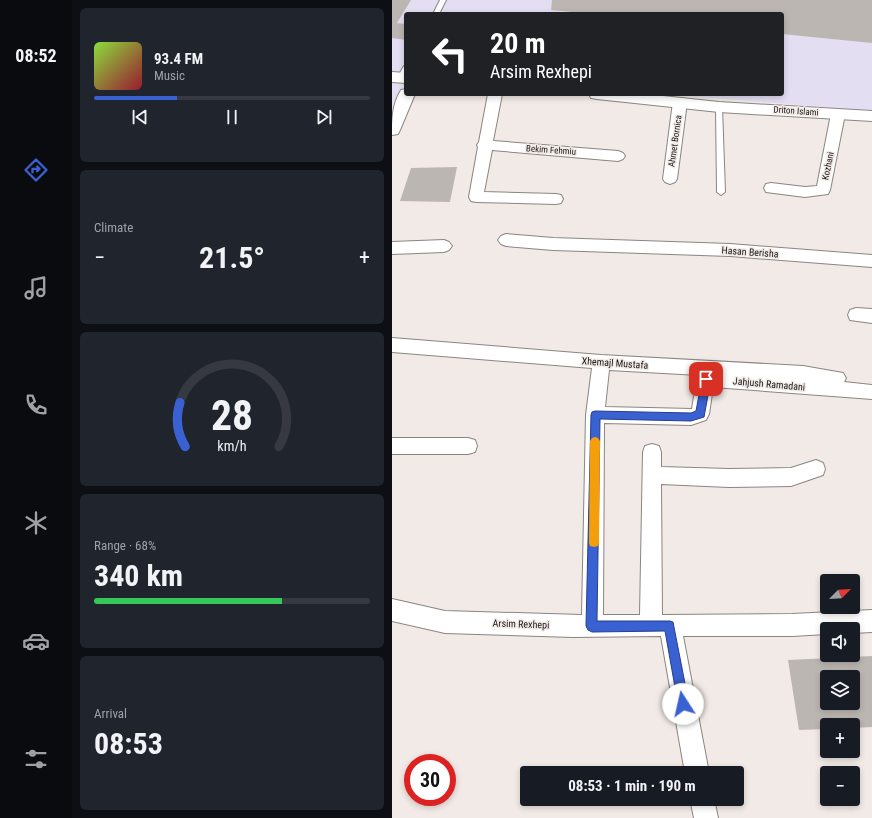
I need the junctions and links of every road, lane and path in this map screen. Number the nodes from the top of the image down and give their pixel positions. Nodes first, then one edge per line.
1 (443, 0) edge
2 (437, 12) edge
3 (406, 96) edge
4 (495, 96) edge
5 (618, 96) edge
6 (680, 102) junction
7 (719, 107) junction
8 (838, 114) junction
9 (872, 116) edge
10 (392, 130) edge
11 (484, 145) junction
12 (618, 156) dead end
13 (670, 179) dead end
14 (771, 188) dead end
15 (721, 192) dead end
16 (556, 199) dead end
17 (506, 240) dead end
18 (444, 246) dead end
19 (392, 248) edge
20 (872, 261) edge
21 (856, 315) dead end
22 (872, 316) edge
23 (392, 345) edge
24 (601, 362) junction
25 (837, 378) dead end
26 (872, 392) edge
27 (595, 415) junction
28 (392, 446) edge
29 (468, 446) dead end
30 (652, 452) dead end
31 (816, 469) dead end
32 (651, 475) junction
33 (392, 610) edge
34 (872, 621) edge
35 (592, 626) junction
36 (660, 626) junction
37 (695, 766) edge
38 (703, 806) edge
39 (706, 818) edge

1 - 2 lane
3 - 10 street
4 - 11 street
5 - 6 street, Driton Islami
6 - 7 street, Driton Islami
6 - 13 street, Ahmet Bornica
7 - 8 street, Driton Islami
7 - 15 lane
8 - 9 street, Driton Islami
8 - 14 street, Kozhani
11 - 12 street, Bekim Fehmiu
11 - 16 street
17 - 20 street, Hasan Berisha
18 - 19 street
21 - 22 street
23 - 24 street, Xhemajl Mustafa
24 - 25 street, Xhemajl Mustafa
24 - 27 street
26 - 27 street, Jahjush Ramadani
27 - 35 street
28 - 29 street
30 - 32 street
31 - 32 street
32 - 36 street
33 - 35 street, Arsim Rexhepi
34 - 36 street, Arsim Rexhepi
35 - 36 street, Arsim Rexhepi
36 - 37 street
38 - 39 street

